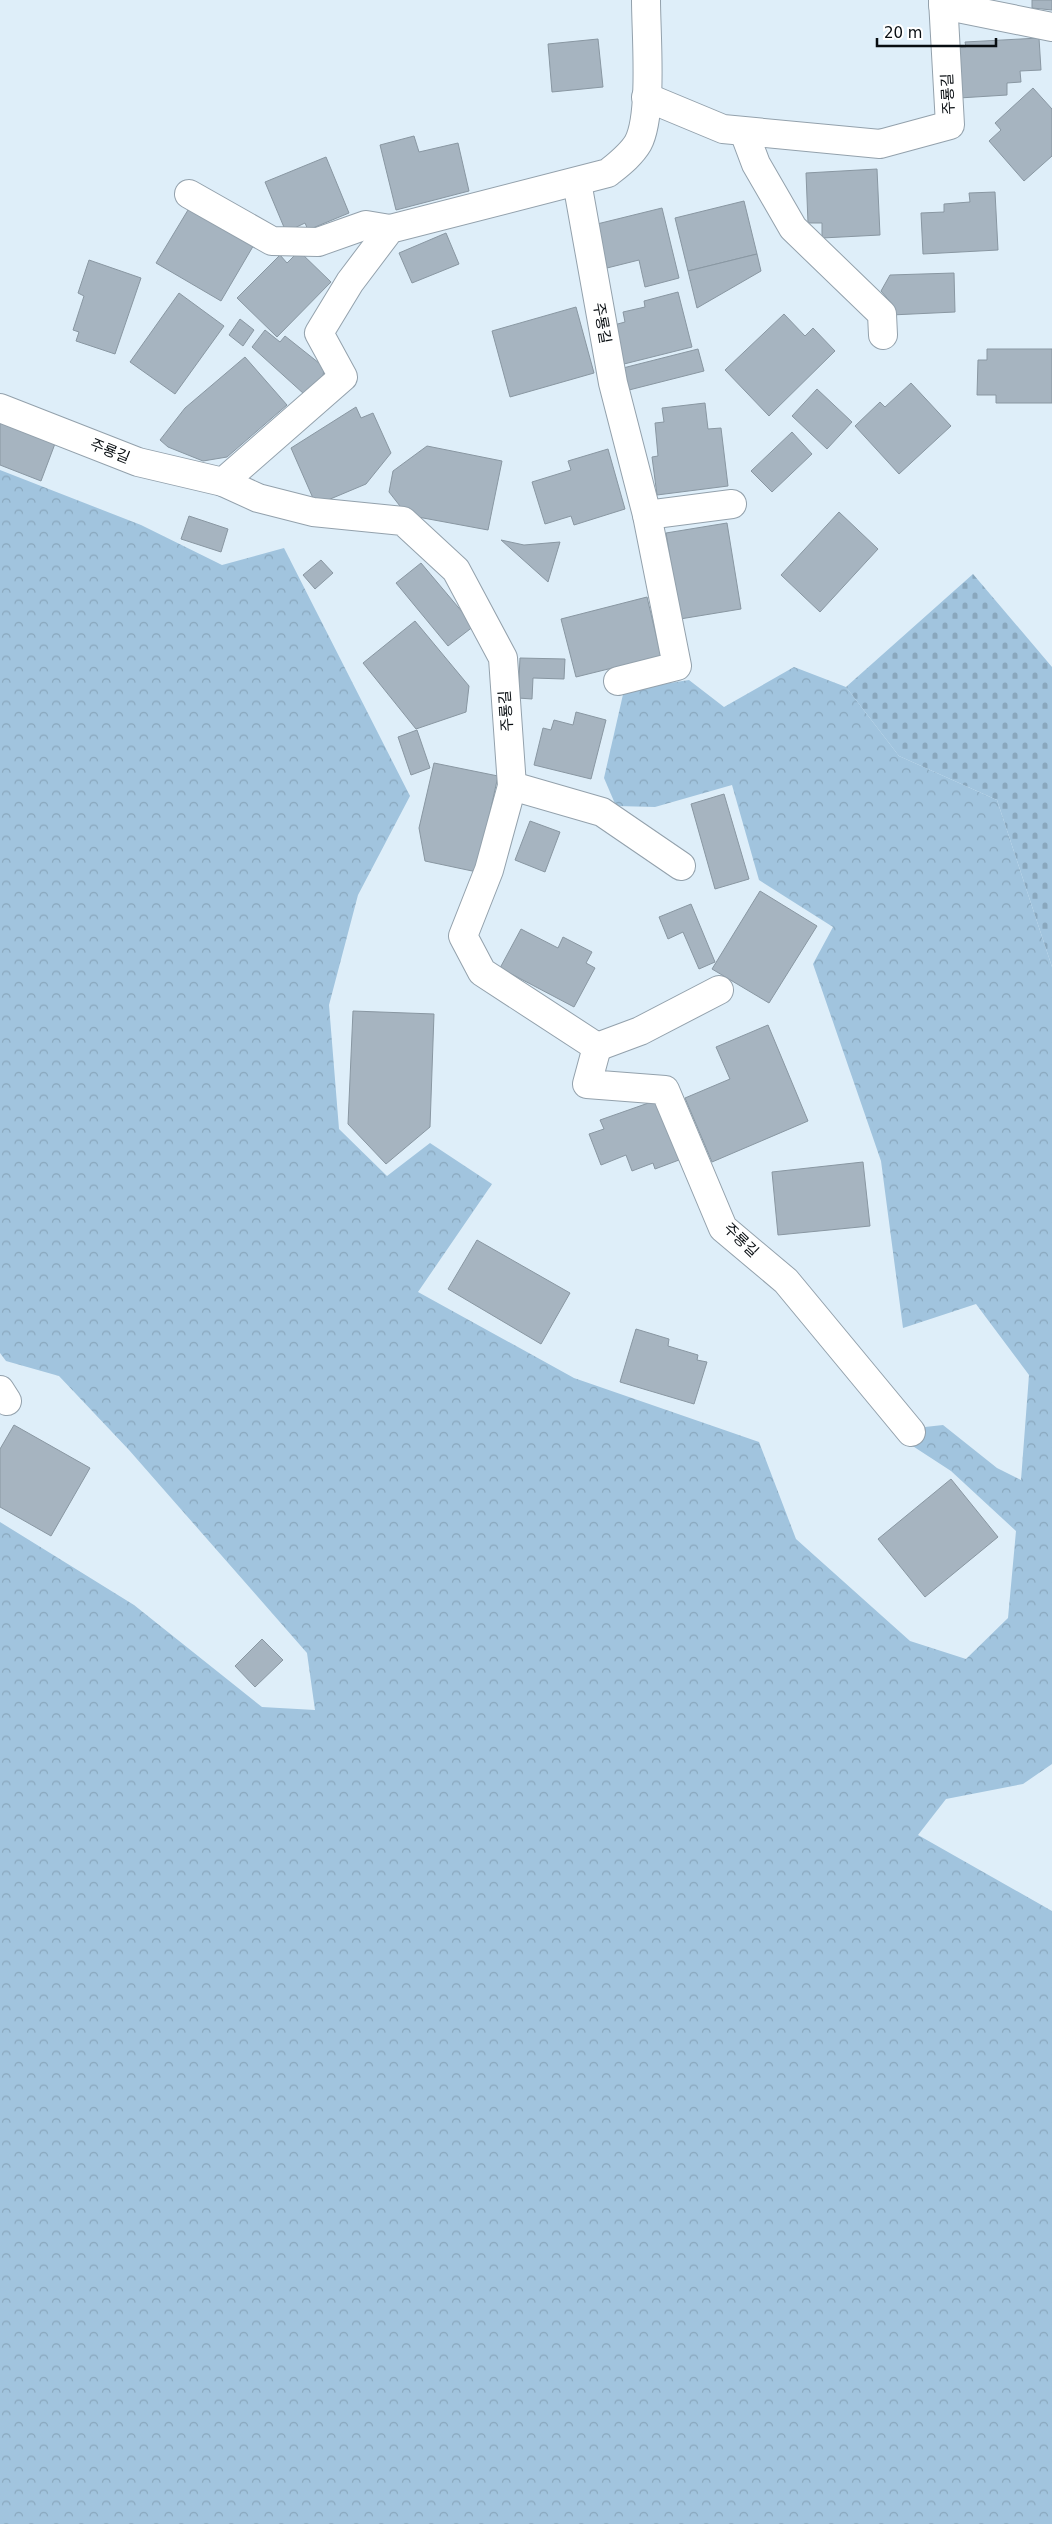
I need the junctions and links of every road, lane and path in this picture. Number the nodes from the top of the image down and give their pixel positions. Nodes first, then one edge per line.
1 (646, 0) edge
2 (943, 2) edge
3 (1052, 27) edge
4 (646, 97) junction
5 (744, 132) junction
6 (577, 182) junction
7 (188, 194) dead end
8 (390, 229) junction
9 (882, 335) dead end
10 (0, 408) edge
11 (223, 482) junction
12 (732, 504) dead end
13 (647, 515) junction
14 (618, 681) dead end
15 (512, 786) junction
16 (681, 866) dead end
17 (719, 990) dead end
18 (597, 1047) junction
19 (911, 1432) dead end

1 - 4 street
2 - 3 street, 주룡길
2 - 5 street, 주룡길
4 - 5 street, 주룡길
4 - 6 street
5 - 9 street
6 - 8 street
6 - 13 street, 주룡길
7 - 8 street
8 - 11 street
10 - 11 street, 주룡길
11 - 15 street, 주룡길
12 - 13 street
13 - 14 street, 주룡길
15 - 16 street
15 - 18 street, 주룡길
17 - 18 street
18 - 19 street, 주룡길

